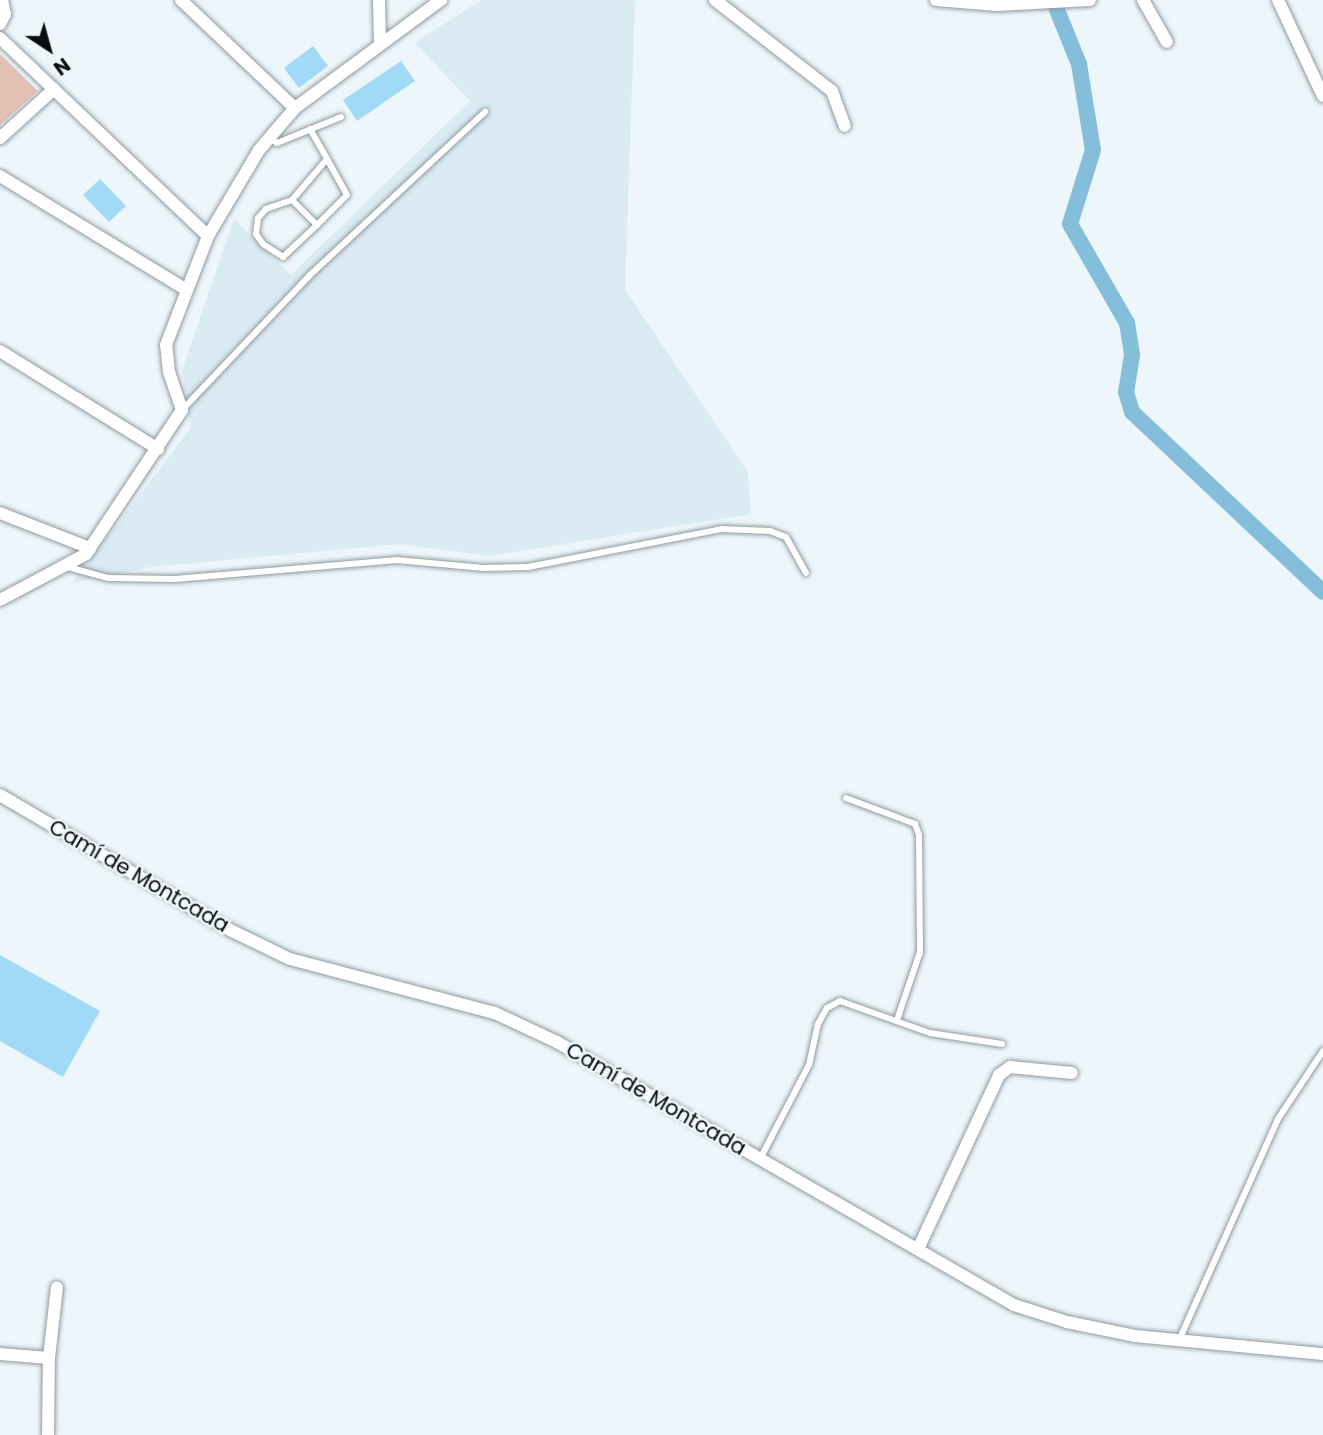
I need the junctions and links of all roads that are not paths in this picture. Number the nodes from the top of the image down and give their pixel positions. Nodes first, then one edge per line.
1 (2, 0) edge
2 (181, 0) edge
3 (379, 0) edge
4 (441, 0) edge
5 (715, 0) edge
6 (936, 0) edge
7 (1090, 0) edge
8 (1143, 0) edge
9 (1278, 0) edge
10 (0, 24) edge
11 (0, 38) edge
12 (1167, 42) dead end
13 (380, 44) junction
14 (54, 89) junction
15 (1323, 96) edge
16 (295, 108) junction
17 (485, 112) dead end
18 (341, 117) dead end
19 (845, 125) dead end
20 (310, 129) junction
21 (0, 138) edge
22 (269, 138) junction
23 (327, 159) junction
24 (0, 176) edge
25 (292, 200) junction
26 (317, 225) junction
27 (208, 236) junction
28 (187, 290) junction
29 (0, 351) edge
30 (183, 410) junction
31 (158, 449) junction
32 (0, 513) edge
33 (90, 548) junction
34 (68, 567) junction
35 (806, 573) dead end
36 (0, 600) edge
37 (0, 795) edge
38 (846, 798) dead end
39 (897, 1020) junction
40 (1002, 1044) dead end
41 (1323, 1051) edge
42 (1072, 1073) dead end
43 (760, 1159) junction
44 (918, 1249) junction
45 (57, 1287) dead end
46 (1181, 1338) junction
47 (0, 1354) edge
48 (1323, 1354) edge
49 (48, 1358) junction
50 (48, 1435) edge

1 - 10 street
2 - 16 street
3 - 13 street
4 - 13 street
5 - 19 street
6 - 7 street
8 - 12 street
9 - 15 street
11 - 14 street
13 - 16 street
14 - 21 street
14 - 27 street
16 - 22 street
17 - 30 lane
18 - 20 lane
20 - 22 lane
20 - 23 lane
22 - 27 street
23 - 25 lane
23 - 26 lane
24 - 28 street
25 - 26 lane
25 - 26 lane
27 - 28 street
28 - 30 street
29 - 31 street
30 - 31 street
31 - 33 street
32 - 33 street
33 - 34 street
34 - 35 lane
34 - 36 street
37 - 43 street, Camí de Montcada
38 - 39 lane
39 - 40 lane
39 - 43 lane
41 - 46 lane
42 - 44 street
43 - 44 street, Camí de Montcada
44 - 46 street, Camí de Montcada
45 - 49 street
46 - 48 street, Camí de Montcada
47 - 49 street
49 - 50 street

